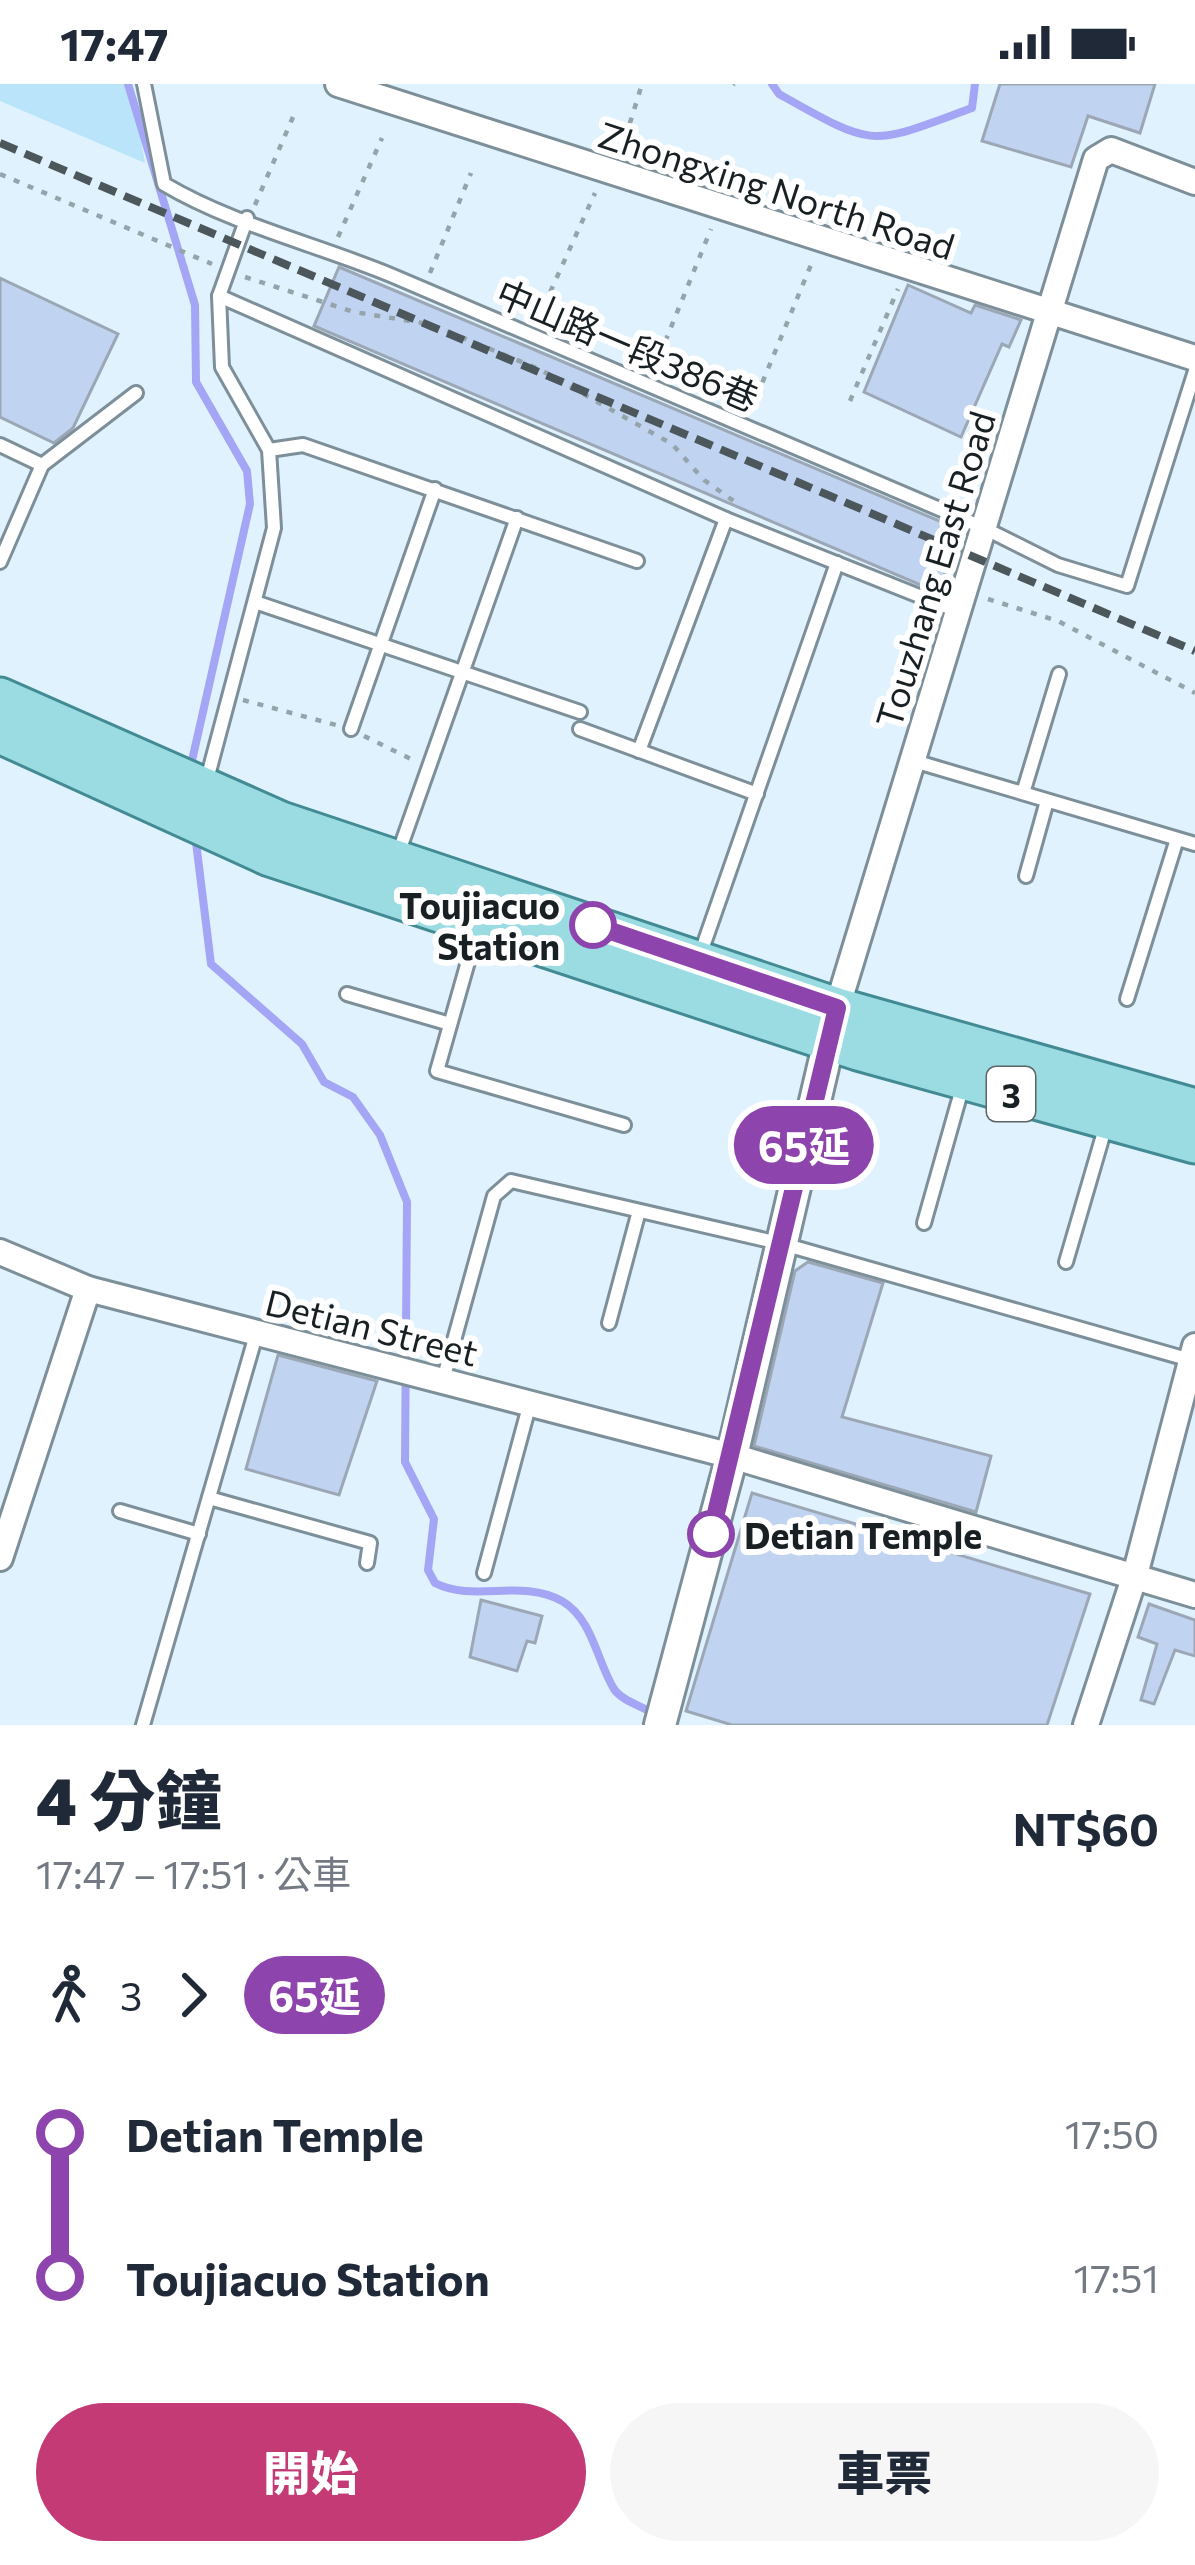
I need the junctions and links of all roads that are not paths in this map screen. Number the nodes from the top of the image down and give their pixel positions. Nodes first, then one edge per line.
1 (144, 84) edge
2 (338, 84) edge
3 (1195, 182) edge
4 (247, 218) junction
5 (219, 296) junction
6 (1047, 312) junction
7 (1195, 358) edge
8 (1195, 371) edge
9 (136, 394) dead end
10 (0, 445) edge
11 (268, 450) junction
12 (42, 465) junction
13 (435, 489) junction
14 (517, 518) junction
15 (726, 519) junction
16 (984, 528) junction
17 (637, 561) dead end
18 (0, 562) edge
19 (837, 563) junction
20 (255, 602) junction
21 (962, 603) junction
22 (381, 645) junction
23 (462, 672) junction
24 (1059, 674) dead end
25 (0, 698) edge
26 (580, 712) dead end
27 (580, 729) dead end
28 (351, 730) dead end
29 (0, 733) edge
30 (639, 751) junction
31 (914, 761) junction
32 (204, 790) junction
33 (757, 794) junction
34 (1023, 794) junction
35 (1047, 800) junction
36 (1177, 839) junction
37 (1195, 844) edge
38 (396, 860) junction
39 (1025, 876) dead end
40 (479, 922) junction
41 (699, 960) junction
42 (347, 994) dead end
43 (1127, 999) dead end
44 (450, 1024) junction
45 (832, 1024) junction
46 (964, 1081) junction
47 (1195, 1109) edge
48 (1108, 1121) junction
49 (624, 1126) dead end
50 (1195, 1143) edge
51 (639, 1211) junction
52 (924, 1223) dead end
53 (783, 1244) junction
54 (0, 1252) edge
55 (1066, 1262) dead end
56 (88, 1288) junction
57 (609, 1323) dead end
58 (256, 1334) junction
59 (1194, 1356) edge
60 (442, 1380) junction
61 (530, 1403) junction
62 (731, 1456) junction
63 (209, 1498) junction
64 (120, 1511) dead end
65 (199, 1534) junction
66 (0, 1558) edge
67 (367, 1563) dead end
68 (484, 1573) dead end
69 (1135, 1575) junction
70 (1195, 1595) edge
71 (667, 1723) edge
72 (143, 1725) edge
73 (1086, 1725) edge

1 - 4 lane, 中山路一段386巷
2 - 6 street, Zhongxing North Road
3 - 6 street, Touzhang East Road
4 - 5 lane
4 - 16 lane, 中山路一段386巷
5 - 11 lane
5 - 15 lane
6 - 7 street, Zhongxing North Road
6 - 16 street, Touzhang East Road
8 - 16 lane, 中山路一段386巷
9 - 12 lane
10 - 12 lane
11 - 13 lane
11 - 20 lane
12 - 18 lane
13 - 14 lane
13 - 22 lane
14 - 17 lane
14 - 23 lane
15 - 19 lane
15 - 30 lane
16 - 21 street, Touzhang East Road
19 - 21 lane
19 - 33 lane
20 - 22 lane
20 - 32 lane
21 - 31 street, Touzhang East Road
22 - 23 lane
22 - 28 lane
23 - 26 lane
23 - 38 lane
24 - 34 lane
25 - 32 main road, 3
27 - 30 lane
29 - 40 main road, 3
30 - 33 lane
31 - 34 lane
31 - 45 street, Touzhang East Road
32 - 38 main road, 3
33 - 41 lane
34 - 35 lane
35 - 36 lane
35 - 39 lane
36 - 37 lane
36 - 43 lane
38 - 41 main road, 3
40 - 44 lane
40 - 45 main road, 3
41 - 45 main road, 3
42 - 44 lane
44 - 49 lane
45 - 46 main road, 3
45 - 47 main road, 3
45 - 53 street
46 - 48 main road, 3
46 - 52 lane
48 - 50 main road, 3
48 - 55 lane
51 - 53 lane
51 - 57 lane
51 - 60 lane
53 - 59 lane
53 - 62 street
54 - 56 street, Detian Street
56 - 58 street, Detian Street
56 - 66 street
58 - 60 street, Detian Street
58 - 63 lane
59 - 69 street
60 - 61 street, Detian Street
61 - 62 street, Detian Street
61 - 68 lane
62 - 69 street, Detian Street
62 - 71 street
63 - 65 lane
63 - 67 lane
64 - 65 lane
65 - 72 lane
69 - 70 street, Detian Street
69 - 73 street

